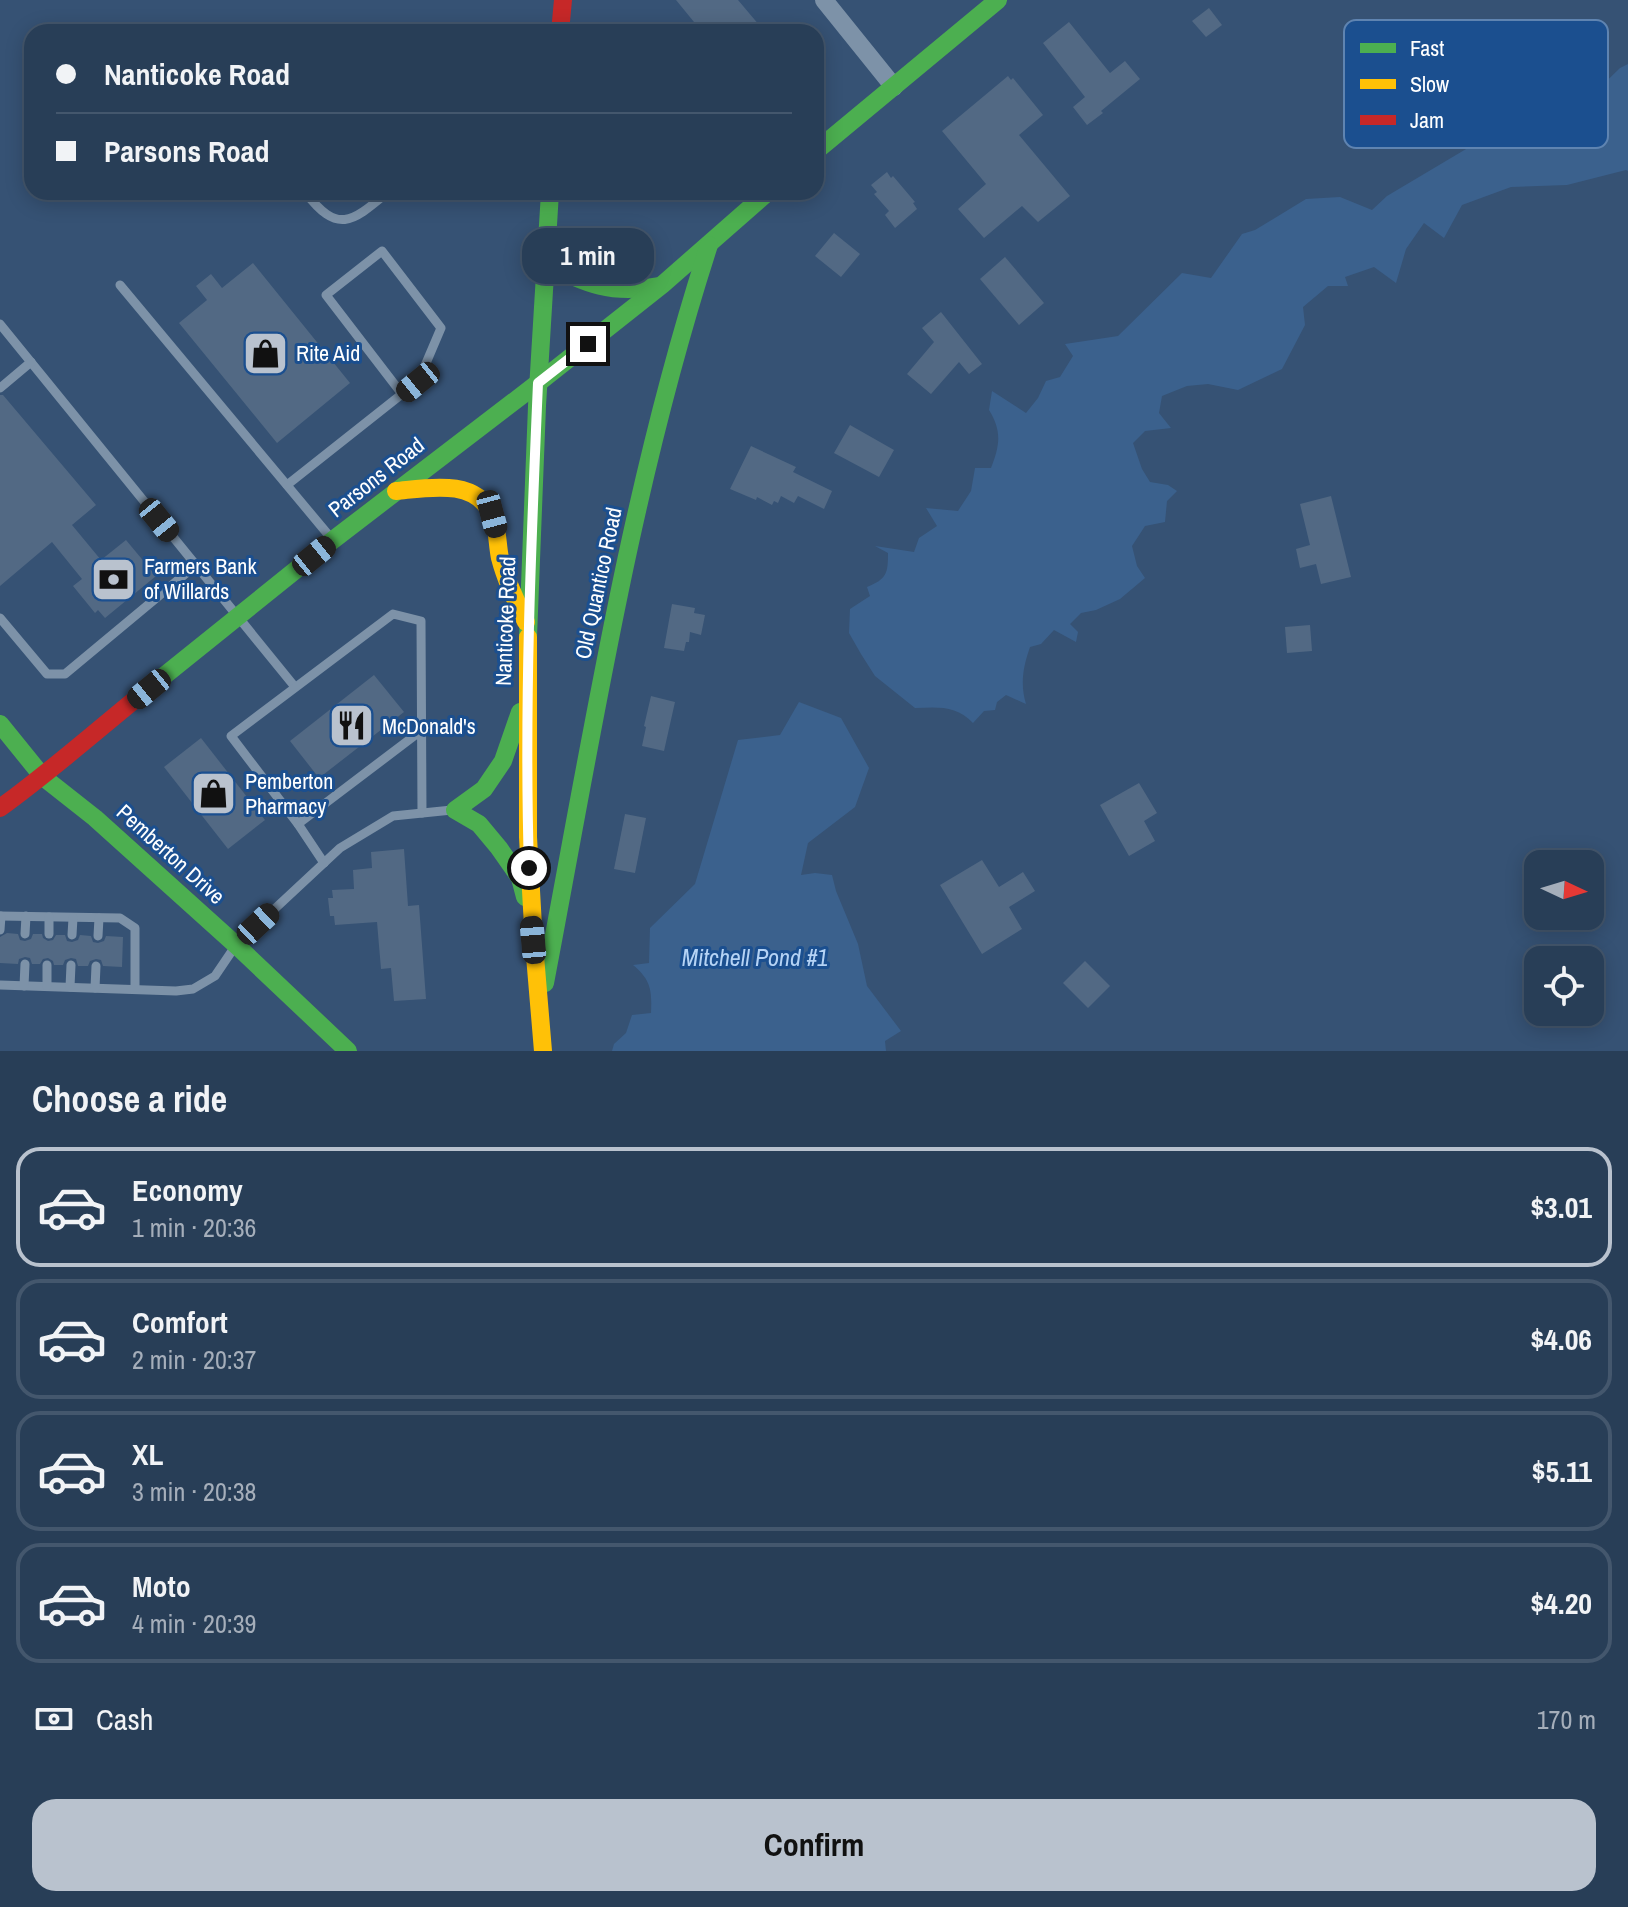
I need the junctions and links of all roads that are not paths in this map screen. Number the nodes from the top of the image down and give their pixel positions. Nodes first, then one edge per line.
1 (563, 0) edge
2 (824, 0) edge
3 (998, 0) edge
4 (561, 24) edge
5 (894, 87) junction
6 (824, 144) edge
7 (311, 200) edge
8 (378, 200) edge
9 (549, 200) edge
10 (759, 200) edge
11 (709, 245) junction
12 (545, 263) junction
13 (120, 285) dead end
14 (662, 285) junction
15 (0, 324) edge
16 (31, 362) junction
17 (538, 383) junction
18 (0, 388) edge
19 (402, 394) junction
20 (287, 485) junction
21 (396, 491) junction
22 (333, 540) junction
23 (196, 565) junction
24 (0, 618) edge
25 (238, 618) junction
26 (529, 630) junction
27 (295, 687) junction
28 (527, 693) junction
29 (0, 724) edge
30 (422, 730) junction
31 (43, 777) junction
32 (0, 808) edge
33 (455, 810) junction
34 (422, 813) junction
35 (298, 824) junction
36 (324, 863) junction
37 (531, 915) junction
38 (0, 916) edge
39 (26, 916) junction
40 (49, 917) junction
41 (73, 918) junction
42 (99, 918) junction
43 (0, 930) edge
44 (25, 934) dead end
45 (49, 934) dead end
46 (72, 935) dead end
47 (98, 936) dead end
48 (236, 945) junction
49 (25, 964) dead end
50 (47, 965) dead end
51 (71, 965) dead end
52 (96, 966) dead end
53 (0, 985) edge
54 (24, 986) junction
55 (47, 986) junction
56 (70, 987) junction
57 (95, 988) junction
58 (135, 989) junction
59 (539, 1014) junction
60 (348, 1051) edge
61 (543, 1051) edge

1 - 4 street
2 - 5 street
3 - 5 street
5 - 6 street
7 - 8 lane
9 - 12 street, Nanticoke Road
10 - 11 street, Old Quantico Road
11 - 14 street, Parsons Road
11 - 59 street, Old Quantico Road
12 - 14 street
12 - 17 street, Nanticoke Road
13 - 20 lane
14 - 17 street, Parsons Road
15 - 16 lane
16 - 18 lane
16 - 23 lane
17 - 21 street, Parsons Road
17 - 26 street, Nanticoke Road
19 - 19 lane
19 - 20 lane
20 - 22 lane
21 - 22 street, Parsons Road
21 - 26 street
22 - 25 street, Parsons Road
23 - 24 lane
23 - 25 lane
25 - 27 lane
25 - 31 street, Parsons Road
26 - 28 street, Nanticoke Road
27 - 30 lane
27 - 35 lane
28 - 33 street
28 - 37 street, Nanticoke Road
29 - 31 street, Pemberton Drive
30 - 34 lane
30 - 35 lane
31 - 32 street, Parsons Road
31 - 48 street, Pemberton Drive
33 - 34 lane
33 - 37 street
34 - 36 lane
35 - 36 lane
36 - 48 lane
37 - 59 street, Nanticoke Road
38 - 39 lane
38 - 43 lane
39 - 40 lane
39 - 44 lane
40 - 41 lane
40 - 45 lane
41 - 42 lane
41 - 46 lane
42 - 47 lane
42 - 58 lane
48 - 58 lane
48 - 60 street, Pemberton Drive
49 - 54 lane
50 - 55 lane
51 - 56 lane
52 - 57 lane
53 - 54 lane
54 - 55 lane
55 - 56 lane
56 - 57 lane
57 - 58 lane
59 - 61 street, Nanticoke Road

